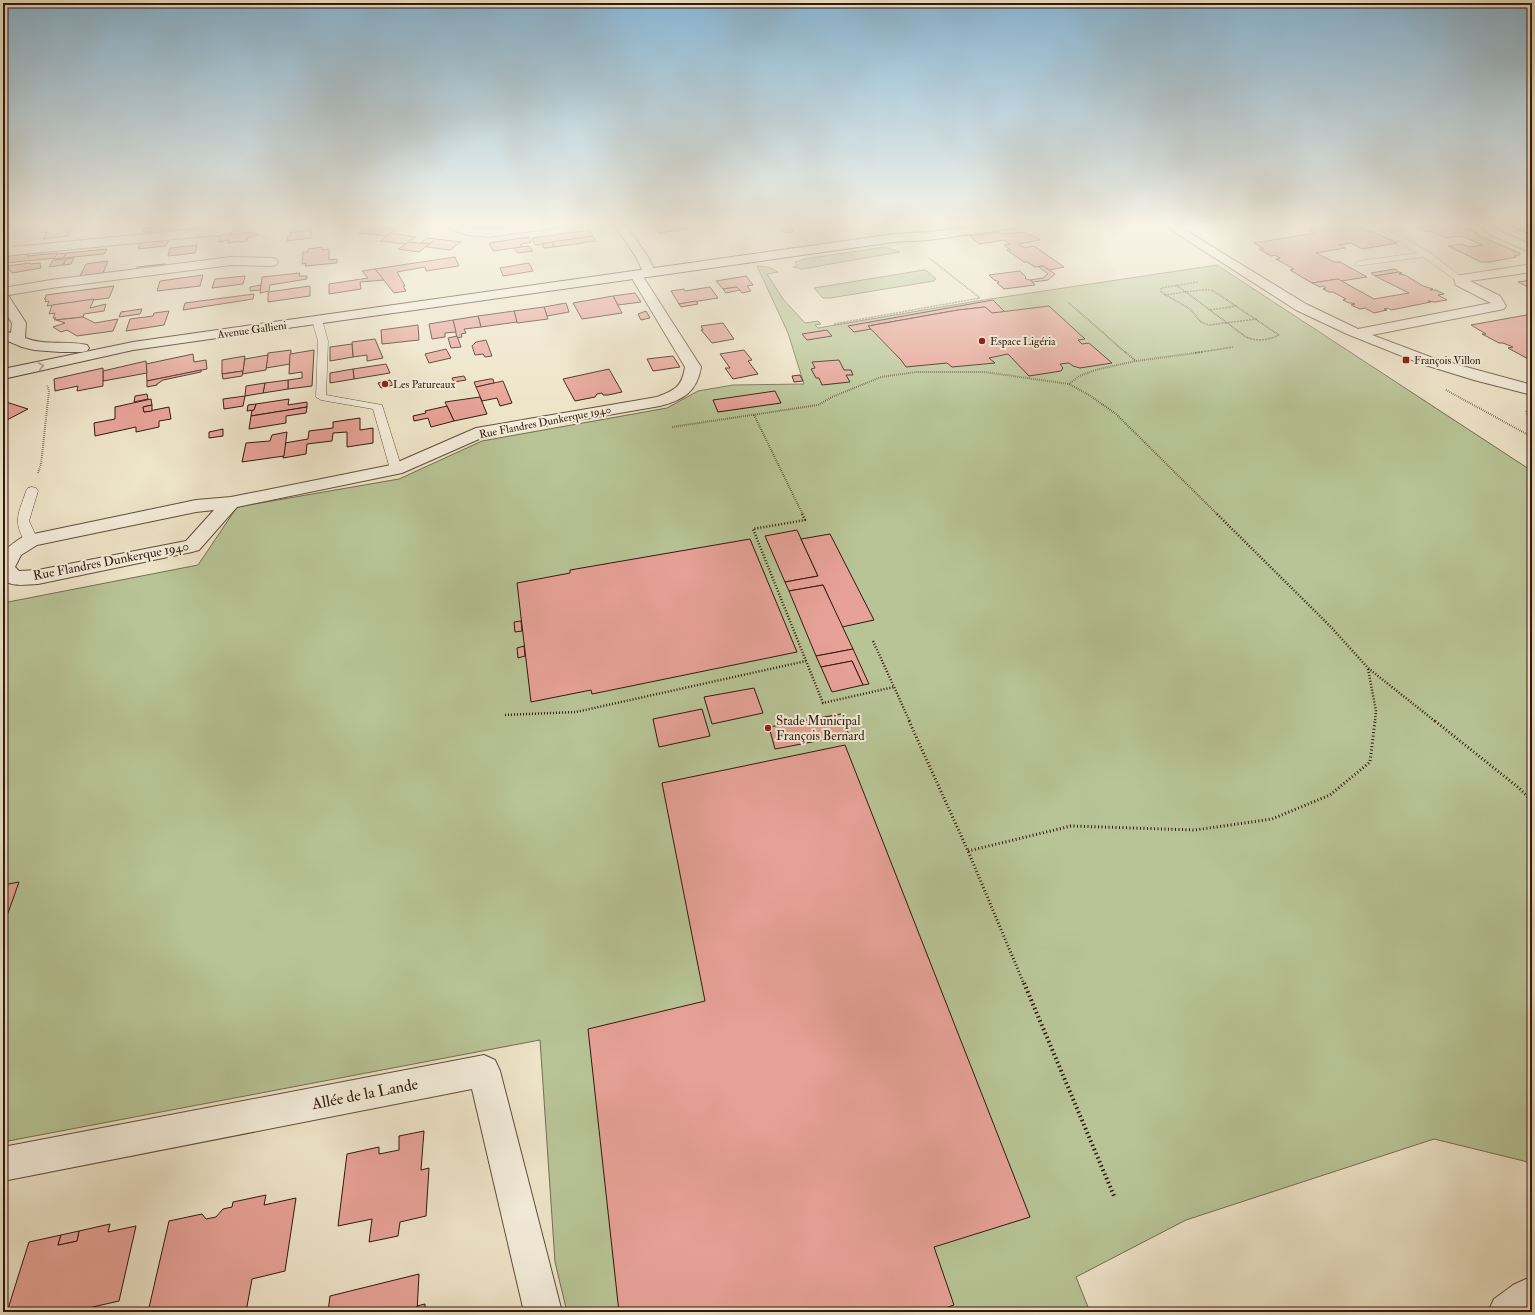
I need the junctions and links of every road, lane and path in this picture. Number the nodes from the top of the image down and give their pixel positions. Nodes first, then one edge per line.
1 (44, 285) edge
2 (562, 285) edge
3 (649, 285) edge
4 (964, 285) edge
5 (1174, 285) edge
6 (1176, 285) edge
7 (1266, 285) edge
8 (1281, 285) edge
9 (1468, 285) edge
10 (3, 292) edge
11 (1186, 292) junction
12 (1164, 295) junction
13 (3, 298) edge
14 (1069, 303) dead end
15 (1238, 306) junction
16 (1210, 310) junction
17 (1328, 318) junction
18 (1257, 319) junction
19 (317, 320) junction
20 (834, 324) dead end
21 (1228, 324) junction
22 (1358, 333) junction
23 (3, 335) edge
24 (20, 341) junction
25 (133, 346) junction
26 (1233, 347) dead end
27 (1136, 361) junction
28 (41, 366) junction
29 (3, 373) edge
30 (1069, 384) junction
31 (1532, 390) edge
32 (754, 415) junction
33 (672, 427) dead end
34 (396, 469) junction
35 (32, 491) joint
36 (231, 503) junction
37 (31, 540) junction
38 (873, 641) dead end
39 (806, 661) junction
40 (1368, 668) junction
41 (894, 687) junction
42 (505, 715) dead end
43 (1532, 801) edge
44 (968, 851) junction
45 (3, 1164) edge
46 (1114, 1196) dead end
47 (1532, 1300) edge
48 (543, 1312) edge
49 (1507, 1312) edge

1 - 10 street
2 - 19 street, Avenue Gallieni
3 - 34 street, Rue Flandres Dunkerque 1940
4 - 20 path
5 - 12 path
6 - 11 path
7 - 17 street
8 - 17 street
9 - 22 street
11 - 12 path
11 - 15 path
11 - 16 path
12 - 21 path
13 - 24 street
14 - 27 path
15 - 16 path
15 - 18 path
16 - 21 path
17 - 22 street
18 - 21 path
18 - 21 path
19 - 25 street, Avenue Gallieni
19 - 34 lane
22 - 31 street
23 - 24 street, Avenue Gallieni
24 - 25 street, Avenue Gallieni
24 - 29 street
25 - 28 street, Avenue Gallieni
26 - 27 path
27 - 30 path
29 -> 28 street, Avenue Gallieni
28 - 35 path
30 - 32 path
30 - 40 path
32 - 33 path
32 - 39 path
34 - 36 street, Rue Flandres Dunkerque 1940
35 - 37 lane
36 - 37 street, Rue Flandres Dunkerque 1940
36 - 37 street, Rue Flandres Dunkerque 1940
38 - 41 path
39 - 41 path
39 - 42 path
40 - 43 path
40 - 44 path
41 - 44 path
44 - 46 path
45 - 48 street, Allée de la Lande
47 - 49 street

